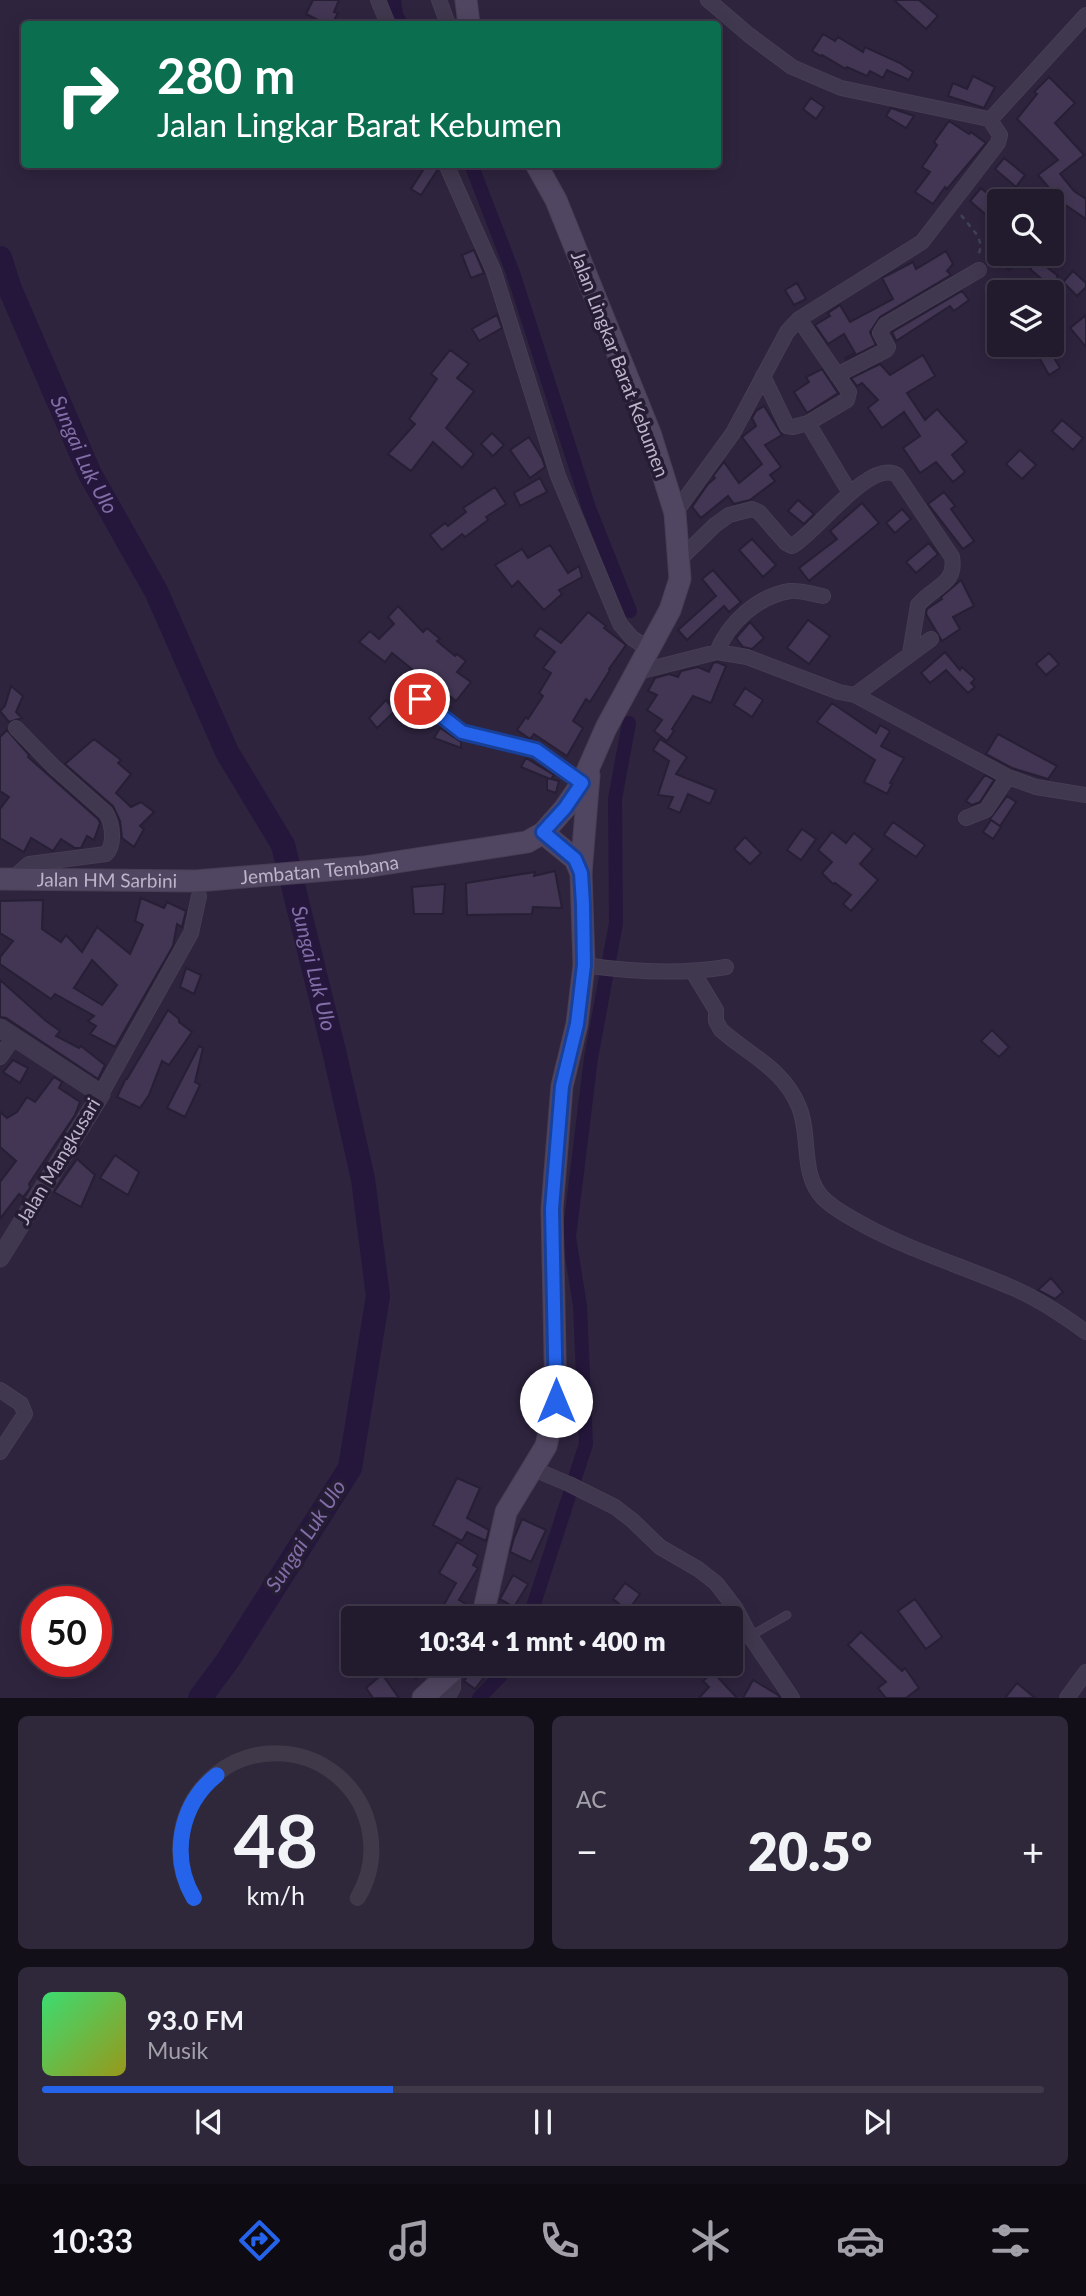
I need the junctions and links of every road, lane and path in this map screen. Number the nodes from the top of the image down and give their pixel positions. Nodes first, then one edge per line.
1 (378, 0) edge
2 (439, 0) edge
3 (467, 0) edge
4 (708, 0) edge
5 (1086, 15) edge
6 (387, 21) edge
7 (447, 21) edge
8 (469, 21) edge
9 (990, 120) junction
10 (448, 168) edge
11 (538, 168) edge
12 (952, 204) junction
13 (979, 270) junction
14 (987, 280) edge
15 (799, 319) junction
16 (837, 374) junction
17 (763, 376) junction
18 (808, 423) junction
19 (850, 492) junction
20 (675, 513) junction
21 (680, 559) junction
22 (823, 596) dead end
23 (931, 639) dead end
24 (650, 650) junction
25 (716, 652) junction
26 (910, 653) junction
27 (638, 672) junction
28 (406, 687) dead end
29 (855, 695) junction
30 (16, 728) dead end
31 (590, 762) junction
32 (1008, 777) junction
33 (582, 783) junction
34 (1086, 794) edge
35 (966, 818) dead end
36 (543, 832) junction
37 (426, 858) joint
38 (581, 873) junction
39 (6, 879) edge
40 (205, 888) junction
41 (584, 965) junction
42 (726, 967) dead end
43 (693, 972) junction
44 (7, 1032) edge
45 (0, 1057) edge
46 (101, 1094) junction
47 (0, 1258) edge
48 (1086, 1332) edge
49 (0, 1390) edge
50 (0, 1452) edge
51 (531, 1468) junction
52 (485, 1606) edge
53 (788, 1615) dead end
54 (750, 1636) junction
55 (1086, 1672) edge
56 (447, 1676) edge
57 (455, 1676) edge
58 (423, 1698) edge
59 (447, 1698) edge
60 (792, 1698) edge
61 (1067, 1698) edge

1 - 6 street
2 - 7 street
3 - 8 main road
4 - 9 street
5 - 9 street
9 - 12 street
10 - 24 street
11 - 20 main road, Jalan Lingkar Barat Kebumen
12 - 13 path
12 - 15 street
13 - 14 path
13 - 16 street
15 - 16 street
15 - 17 street
16 - 18 street
17 - 18 street
17 - 20 street
18 - 19 street
19 - 21 street
19 - 26 street
20 - 21 main road, Jalan Lingkar Barat Kebumen
21 - 24 main road, Jalan Lingkar Barat Kebumen
22 - 25 street
23 - 26 street
24 - 27 main road, Jalan Lingkar Barat Kebumen
25 - 27 street
25 - 29 street
26 - 29 street
27 - 31 main road, Jalan Lingkar Barat Kebumen
28 - 33 street
29 - 32 street
30 - 39 street
31 - 33 main road, Jalan Lingkar Barat Kebumen
31 - 38 main road
32 - 34 street
32 - 35 street
33 - 36 main road, Jalan Lingkar Barat Kebumen
36 - 37 main road, Jalan Lingkar Barat Kebumen
36 - 38 main road
37 - 40 main road, Jembatan Tembana
38 - 41 main road
39 - 40 main road, Jalan HM Sarbini
40 - 46 street
41 - 43 street
41 - 51 main road
42 - 43 street
43 - 48 street
44 - 45 street
44 - 46 street, Jalan Mangkusari
46 - 47 street, Jalan Mangkusari
49 - 50 street
51 - 52 main road
51 - 54 street
53 - 54 lane
54 - 60 street
55 - 61 street
56 - 58 main road
57 - 59 street

